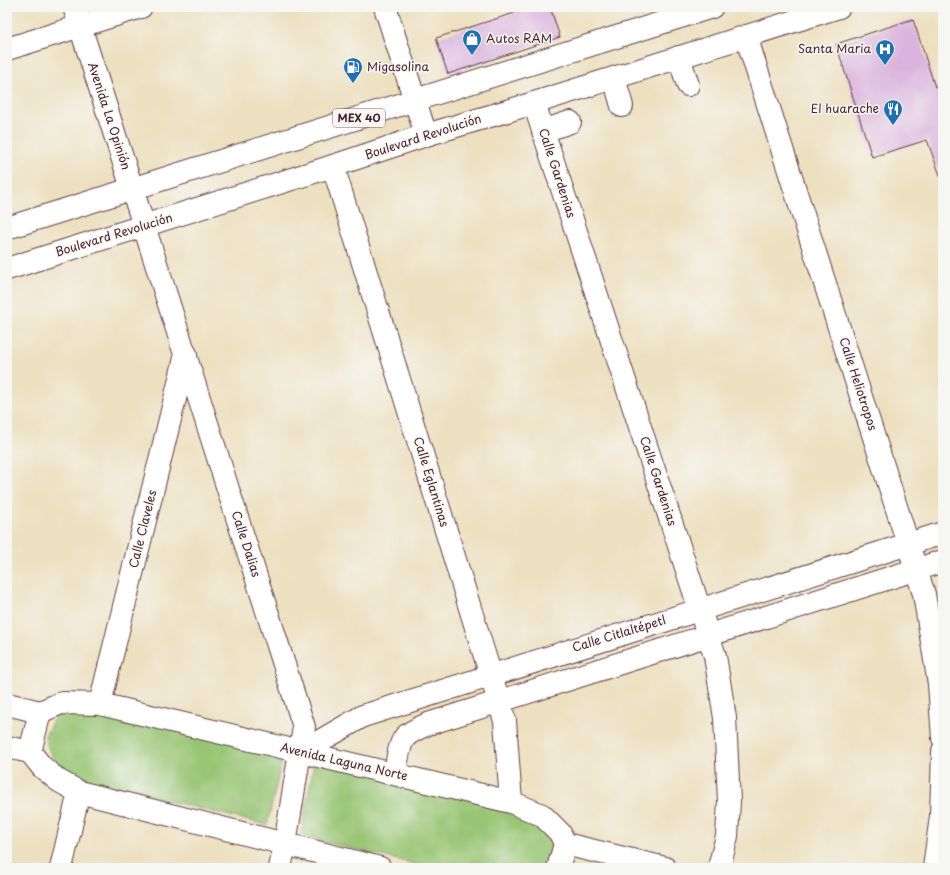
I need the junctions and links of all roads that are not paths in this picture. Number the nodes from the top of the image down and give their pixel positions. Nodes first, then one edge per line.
1 (141, 7) edge
2 (385, 7) edge
3 (712, 7) edge
4 (839, 7) edge
5 (77, 17) edge
6 (746, 36) junction
7 (7, 49) edge
8 (679, 58) junction
9 (614, 78) junction
10 (688, 85) dead end
11 (415, 100) junction
12 (534, 103) junction
13 (622, 106) dead end
14 (570, 122) dead end
15 (543, 131) junction
16 (426, 135) junction
17 (333, 166) junction
18 (132, 189) junction
19 (144, 226) junction
20 (7, 228) edge
21 (7, 269) edge
22 (186, 354) junction
23 (943, 533) edge
24 (909, 543) junction
25 (943, 561) edge
26 (916, 569) junction
27 (700, 609) junction
28 (708, 635) junction
29 (490, 675) junction
30 (499, 702) junction
31 (7, 704) edge
32 (100, 704) junction
33 (40, 712) junction
34 (943, 738) edge
35 (7, 747) edge
36 (943, 751) edge
37 (30, 752) junction
38 (301, 752) junction
39 (395, 774) junction
40 (79, 792) junction
41 (511, 802) junction
42 (285, 844) junction
43 (564, 844) junction
44 (61, 868) edge
45 (280, 868) edge
46 (380, 868) edge
47 (558, 868) edge
48 (665, 868) edge
49 (719, 868) edge
50 (934, 868) edge

1 - 5 street
2 - 11 street
3 - 11 street, MEX 40
4 - 6 street, Boulevard Revolución
5 - 7 street
5 - 18 street, Avenida La Opinión
6 - 8 street, Boulevard Revolución
6 - 24 street, Calle Heliotropos
8 - 9 street, Boulevard Revolución
8 - 10 street
9 - 12 street, Boulevard Revolución
9 - 13 street
11 - 16 street
11 - 18 street, MEX 40
12 - 15 street, Calle Gardenias
12 - 16 street, Boulevard Revolución
14 - 15 street
15 - 27 street, Calle Gardenias
16 - 17 street, Boulevard Revolución
17 - 19 street, Boulevard Revolución
17 - 29 street, Calle Eglantinas
18 - 19 street, Avenida La Opinión
18 - 20 street, MEX 40
19 - 21 street, Boulevard Revolución
19 - 22 street, Calle Dalias
22 - 32 street, Calle Claveles
22 - 38 street, Calle Dalias
23 - 24 street, Calle Citlaltépetl
24 - 26 street, Calle Heliotropos
24 - 27 street, Calle Citlaltépetl
25 - 26 street
26 - 28 street
26 - 34 street, Calle Heliotropos
27 - 28 street, Calle Gardenias
27 - 29 street, Calle Citlaltépetl
28 - 30 street
28 - 49 street, Calle Gardenias
29 - 30 street, Calle Eglantinas
29 - 38 street, Calle Citlaltépetl
30 - 39 street
30 - 41 street, Calle Eglantinas
31 - 33 street
32 - 33 street, Avenida Laguna Norte
32 - 38 street, Avenida Laguna Norte
33 - 37 street
35 - 37 street
36 - 50 street
37 - 40 street
38 - 39 street, Avenida Laguna Norte
38 - 42 street, Calle Dalias
39 - 41 street, Avenida Laguna Norte
40 - 42 street
40 - 44 street
41 - 43 street, Avenida Laguna Norte
42 - 45 street, Calle Dalias
42 - 46 street
43 - 47 street
43 - 48 street

